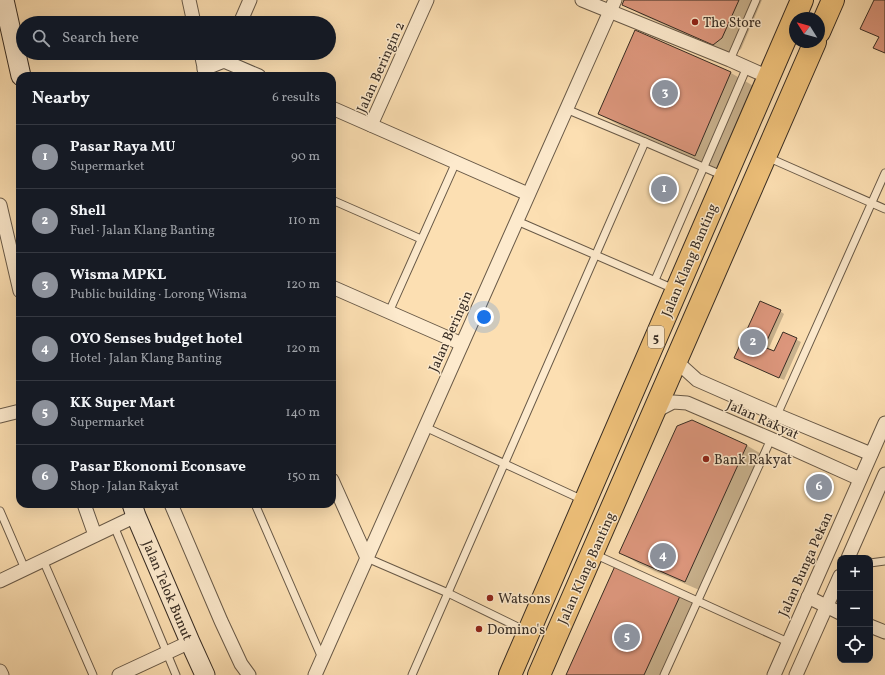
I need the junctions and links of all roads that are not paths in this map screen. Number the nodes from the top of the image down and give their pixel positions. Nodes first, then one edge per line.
1 (4, 0) edge
2 (190, 0) edge
3 (250, 0) edge
4 (427, 0) edge
5 (582, 0) edge
6 (756, 0) edge
7 (802, 0) edge
8 (833, 0) edge
9 (612, 6) edge
10 (193, 16) edge
11 (243, 16) edge
12 (825, 18) edge
13 (812, 48) edge
14 (16, 54) edge
15 (17, 60) edge
16 (202, 60) edge
17 (222, 60) edge
18 (231, 60) edge
19 (730, 60) junction
20 (747, 67) junction
21 (20, 72) edge
22 (205, 72) edge
23 (252, 72) edge
24 (768, 77) junction
25 (566, 109) junction
26 (336, 110) edge
27 (371, 125) junction
28 (645, 142) junction
29 (765, 156) junction
30 (456, 162) junction
31 (704, 167) junction
32 (885, 173) edge
33 (725, 177) junction
34 (528, 194) junction
35 (336, 202) edge
36 (872, 203) junction
37 (0, 205) edge
38 (885, 209) edge
39 (516, 221) junction
40 (422, 239) junction
41 (6, 255) edge
42 (596, 255) junction
43 (655, 280) junction
44 (16, 281) edge
45 (336, 289) edge
46 (676, 290) junction
47 (389, 312) junction
48 (462, 344) junction
49 (676, 361) junction
50 (16, 412) edge
51 (653, 413) junction
52 (777, 415) junction
53 (0, 416) edge
54 (885, 423) edge
55 (425, 427) junction
56 (772, 440) junction
57 (871, 454) junction
58 (504, 464) junction
59 (885, 474) edge
60 (860, 479) junction
61 (336, 489) edge
62 (585, 501) junction
63 (85, 508) edge
64 (173, 508) edge
65 (256, 508) edge
66 (134, 510) edge
67 (0, 511) edge
68 (114, 526) junction
69 (95, 535) junction
70 (592, 553) junction
71 (849, 555) edge
72 (367, 558) junction
73 (43, 560) junction
74 (885, 561) edge
75 (873, 563) edge
76 (25, 569) junction
77 (0, 581) edge
78 (837, 582) edge
79 (448, 593) junction
80 (808, 598) junction
81 (698, 601) junction
82 (826, 606) junction
83 (837, 611) edge
84 (872, 627) edge
85 (528, 632) junction
86 (885, 632) edge
87 (190, 642) junction
88 (788, 642) junction
89 (167, 653) junction
90 (322, 658) junction
91 (0, 671) edge
92 (2, 675) edge
93 (93, 675) edge
94 (119, 675) edge
95 (176, 675) edge
96 (205, 675) edge
97 (249, 675) edge
98 (315, 675) edge
99 (412, 675) edge
100 (510, 675) edge
101 (539, 675) edge
102 (664, 675) edge
103 (774, 675) edge
104 (796, 675) edge

1 - 14 street
2 - 10 street
3 - 11 street
4 - 27 street, Jalan Beringin 2
5 - 9 street
6 - 19 lane
7 - 24 highway, Jalan Klang Banting / 5
8 - 12 highway
9 - 19 street
9 - 25 street, Jalan Beringin
13 - 29 highway, Jalan Klang Banting / 5
15 - 21 street
16 - 22 street
17 - 22 street
18 - 23 street
19 - 20 street
20 - 24 street
20 - 31 lane
24 - 33 highway, Jalan Klang Banting / 5
25 - 28 lane
25 - 34 street, Jalan Beringin
26 - 27 street
27 - 30 street
28 - 31 lane
28 - 42 lane
29 - 36 lane
29 - 49 highway, Jalan Klang Banting / 5
30 - 34 street
30 - 40 lane
31 - 33 lane
31 - 43 lane
32 - 36 lane
33 - 46 highway, Jalan Klang Banting / 5
34 - 39 street, Jalan Beringin
35 - 40 lane
36 - 38 lane
36 - 52 lane
37 - 41 street
39 - 42 lane
39 - 48 street, Jalan Beringin
40 - 47 lane
41 - 44 street
42 - 43 lane
42 - 58 lane
43 - 46 lane
45 - 47 street
46 - 62 highway, Jalan Klang Banting / 5
47 - 48 street
48 - 55 street, Jalan Beringin
49 - 51 highway, Jalan Klang Banting / 5
49 - 52 street
50 - 53 street
51 - 56 street, Jalan Rakyat
51 - 70 highway, Jalan Klang Banting / 5
52 - 57 street
54 - 57 street, Jalan Bunga Pekan
55 - 58 lane
55 - 72 street, Jalan Beringin
56 - 60 street, Jalan Rakyat
56 - 81 lane
57 - 60 street, Jalan Bunga Pekan
58 - 62 lane
58 - 79 lane
59 - 71 street
60 - 80 street, Jalan Bunga Pekan
61 - 72 street
62 - 85 highway, Jalan Klang Banting / 5
63 - 69 street
64 - 97 street
65 - 90 lane
66 - 68 street
66 - 87 street, Jalan Telok Bunut
67 - 76 lane
68 - 69 street
68 - 89 lane
69 - 73 street
70 - 81 lane
70 - 101 highway, Jalan Klang Banting / 5
72 - 79 lane
72 - 90 street, Jalan Beringin
73 - 76 street
73 - 93 lane
74 - 75 lane
76 - 77 street
78 - 82 street
79 - 85 lane
79 - 99 lane
80 - 82 street
80 - 88 street, Jalan Bunga Pekan
81 - 88 lane
81 - 102 lane
82 - 83 street
82 - 104 street
84 - 86 street
85 - 100 highway, Jalan Klang Banting / 5
87 - 89 street
87 - 96 street, Jalan Telok Bunut
88 - 103 street, Jalan Bunga Pekan
89 - 94 street
89 - 95 lane
90 - 98 street, Jalan Beringin
91 - 92 street

